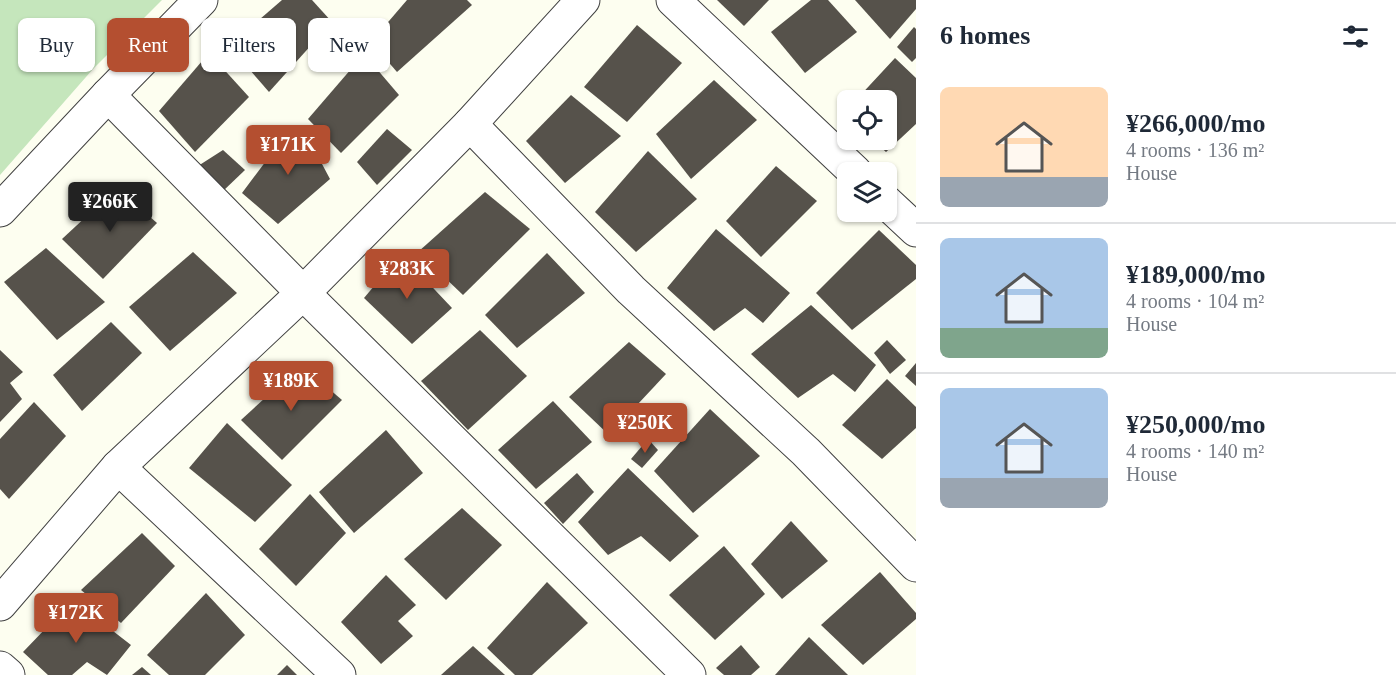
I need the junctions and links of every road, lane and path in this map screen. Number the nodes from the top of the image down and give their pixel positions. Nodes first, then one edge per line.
1 (201, 0) edge
2 (583, 0) edge
3 (673, 0) edge
4 (108, 95) junction
5 (471, 124) junction
6 (844, 162) edge
7 (0, 210) edge
8 (897, 212) edge
9 (916, 230) edge
10 (303, 293) junction
11 (117, 467) junction
12 (916, 565) edge
13 (0, 604) edge
14 (0, 668) edge
15 (8, 675) edge
16 (339, 675) edge
17 (689, 675) edge

1 - 4 street
2 - 5 street
3 - 6 street
4 - 7 street
4 - 10 street
5 - 10 street
5 - 12 street
8 - 9 street
10 - 11 street
10 - 17 street
11 - 13 street
11 - 16 street
14 - 15 street

